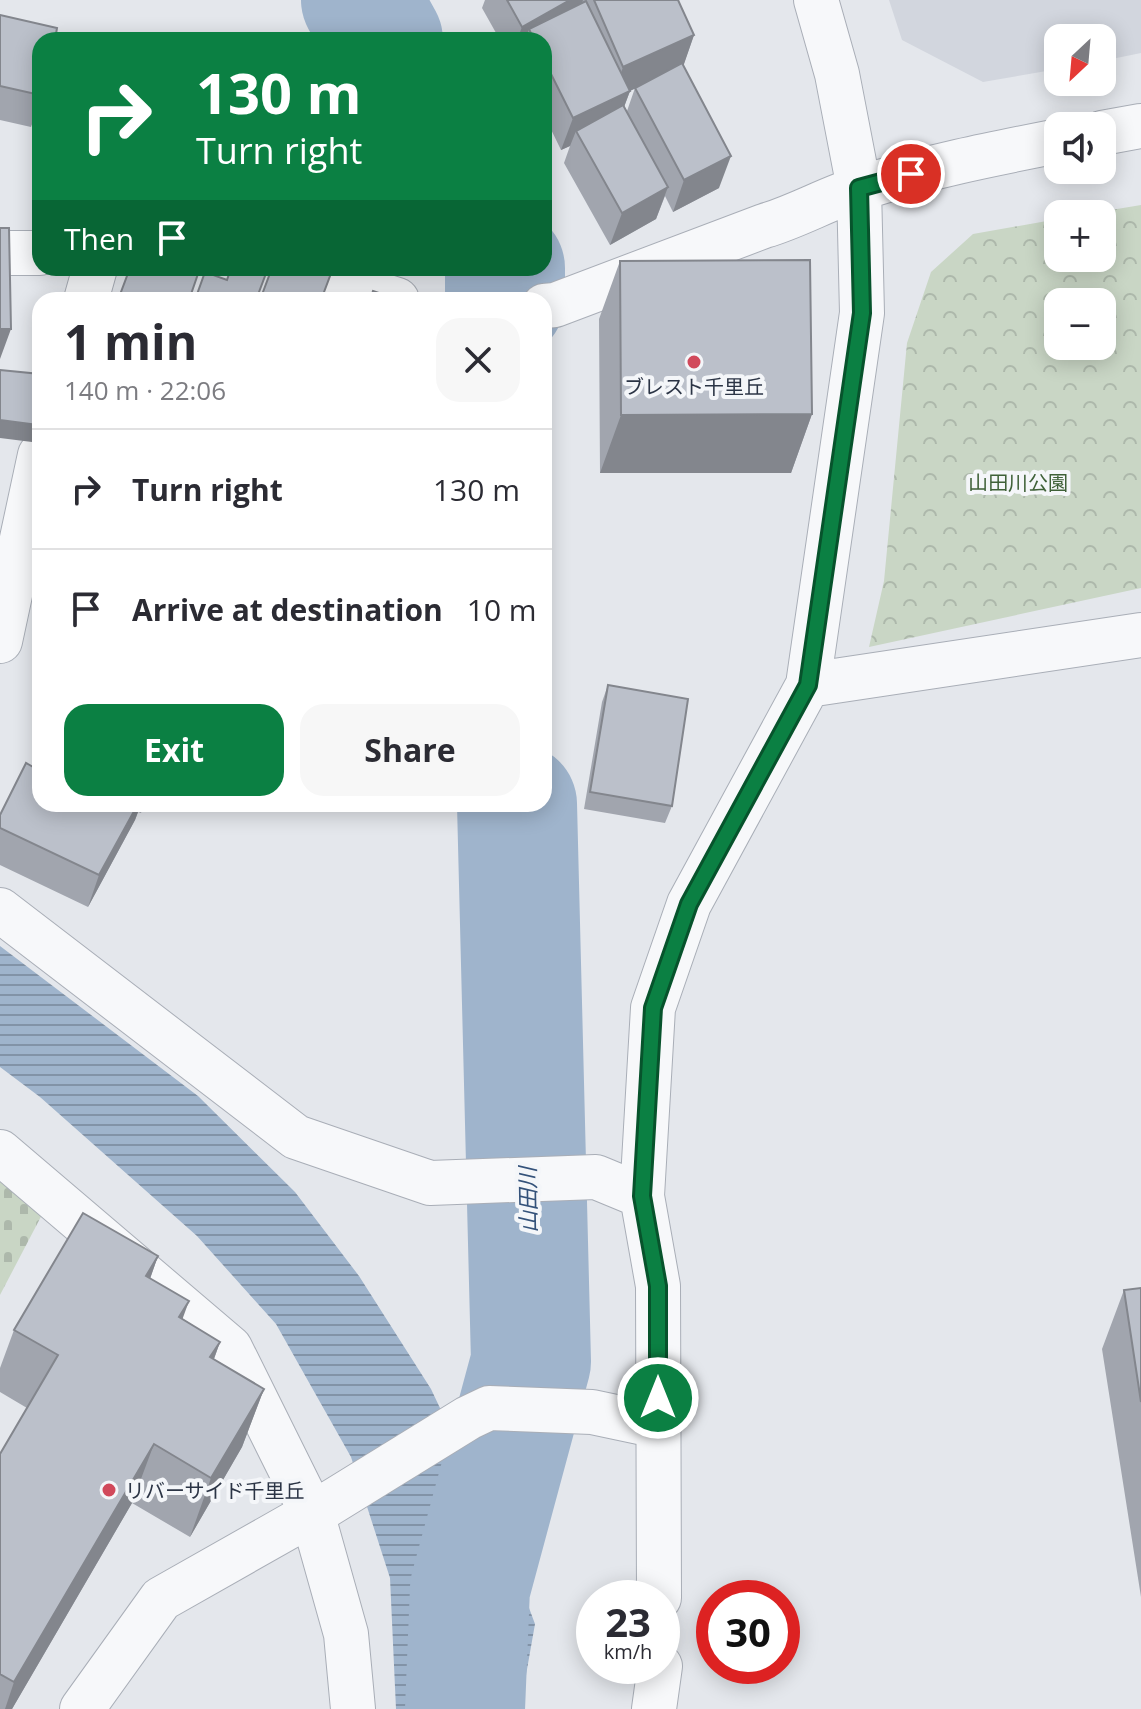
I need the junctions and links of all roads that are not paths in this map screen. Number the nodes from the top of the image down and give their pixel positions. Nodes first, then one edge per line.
1 (816, 0) edge
2 (1141, 126) edge
3 (1116, 130) edge
4 (1044, 144) edge
5 (859, 188) junction
6 (0, 253) edge
7 (32, 253) edge
8 (313, 276) edge
9 (346, 292) edge
10 (552, 304) edge
11 (32, 492) edge
12 (1141, 635) edge
13 (0, 641) edge
14 (808, 685) junction
15 (0, 910) edge
16 (0, 1152) edge
17 (642, 1196) junction
18 (658, 1426) junction
19 (319, 1509) junction
20 (659, 1580) edge
21 (657, 1684) edge
22 (82, 1709) edge
23 (353, 1709) edge
24 (654, 1709) edge

1 - 5 street
2 - 3 street
4 - 5 street
5 - 10 street
5 - 14 street
6 - 7 street
8 - 9 street
11 - 13 street
12 - 14 street
14 - 17 street
15 - 17 street
16 - 19 street
17 - 18 street
18 - 19 street
18 - 20 street
19 - 22 street
19 - 23 street
21 - 24 street

